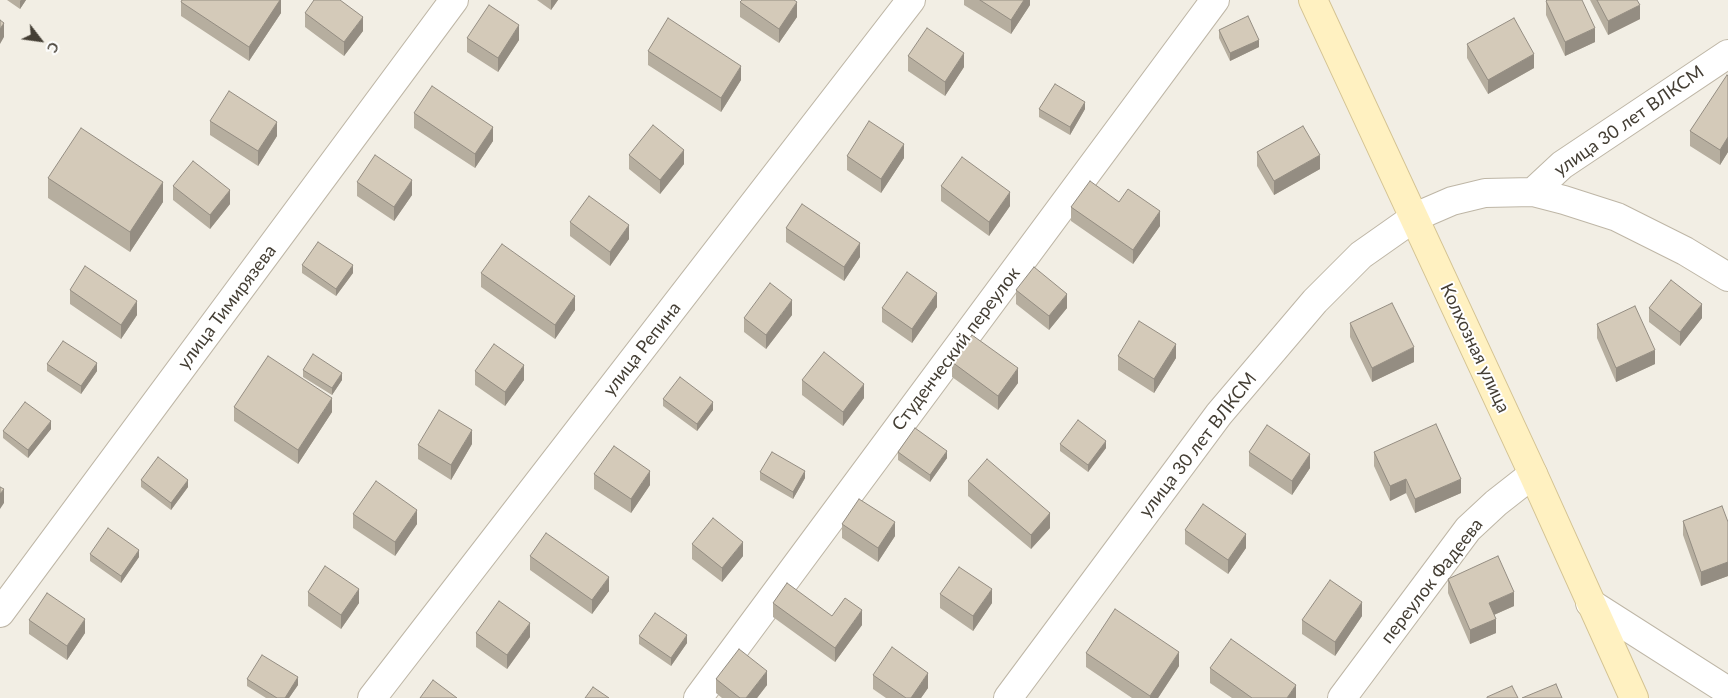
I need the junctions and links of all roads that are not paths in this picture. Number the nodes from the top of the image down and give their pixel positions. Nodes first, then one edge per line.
1 (454, 0) edge
2 (911, 0) edge
3 (1215, 0) edge
4 (1313, 0) edge
5 (1728, 54) edge
6 (1533, 192) junction
7 (1414, 217) junction
8 (1728, 277) edge
9 (1534, 474) junction
10 (1590, 603) junction
11 (0, 614) edge
12 (1728, 690) edge
13 (372, 698) edge
14 (698, 698) edge
15 (1008, 698) edge
16 (1342, 698) edge
17 (1634, 698) edge

1 - 11 street, улица Тимирязева
2 - 13 street, улица Репина
3 - 14 street, Студенческий переулок
4 - 7 main road, Колхозная улица
5 - 6 street, улица 30 лет ВЛКСМ
6 - 7 street, улица 30 лет ВЛКСМ
6 - 8 street, улица 30 лет ВЛКСМ
7 - 9 main road, Колхозная улица
7 - 15 street, улица 30 лет ВЛКСМ
9 - 10 main road, Колхозная улица
9 - 16 street, переулок Фадеева
10 - 12 street
10 - 17 main road, Колхозная улица

